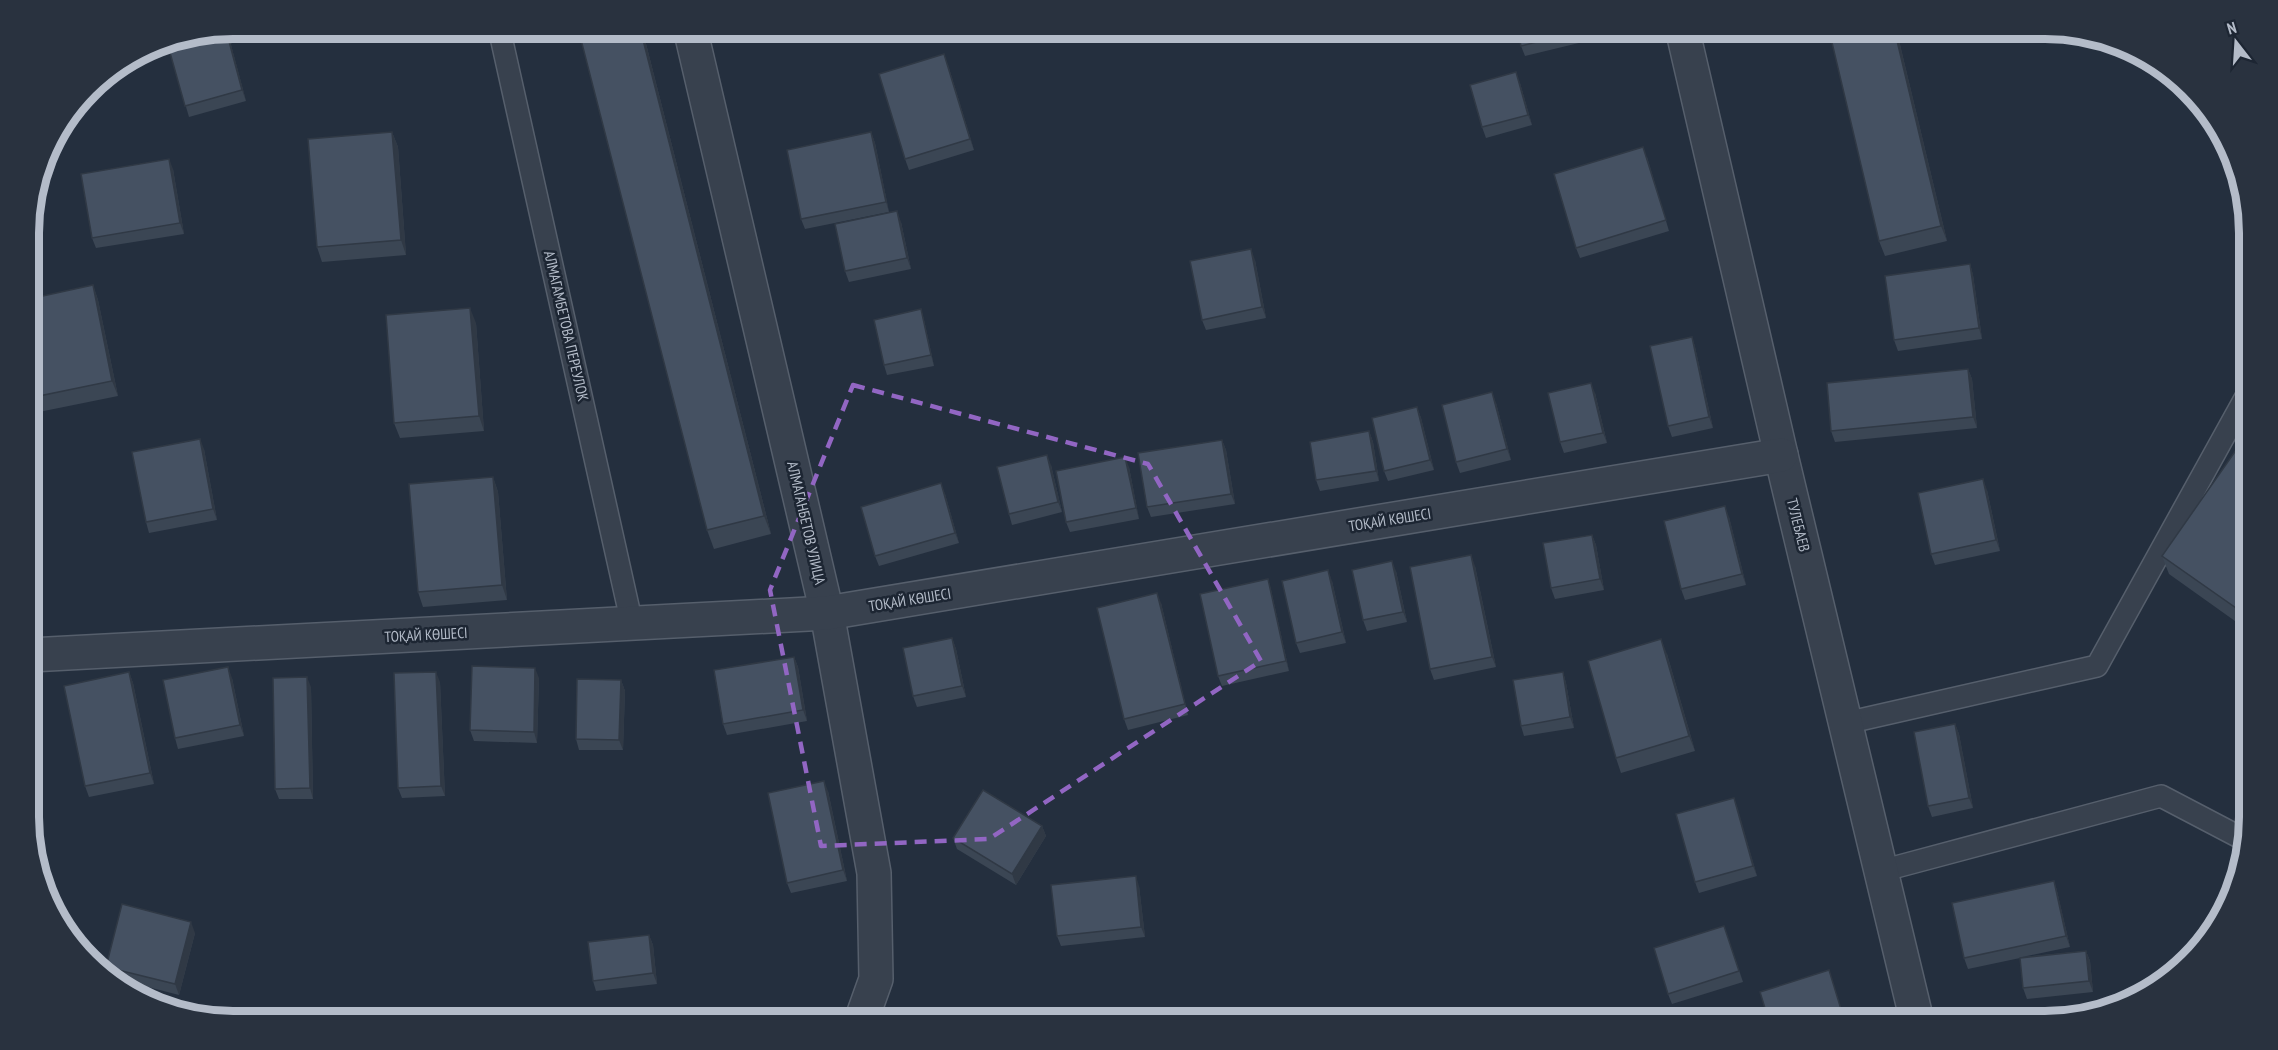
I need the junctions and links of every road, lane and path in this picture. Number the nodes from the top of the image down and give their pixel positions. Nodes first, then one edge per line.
1 (501, 39) edge
2 (693, 39) edge
3 (1685, 39) edge
4 (2239, 409) edge
5 (1781, 455) junction
6 (827, 614) junction
7 (632, 624) junction
8 (39, 655) edge
9 (1846, 723) junction
10 (2238, 836) edge
11 (1881, 871) junction
12 (865, 1011) edge
13 (1915, 1011) edge

1 - 7 lane, АЛМАГАМБЕТОВА ПЕРЕУЛОК
2 - 6 street, АЛМАГАНБЕТОВ УЛИЦА
3 - 5 street, ТУЛЕБАЕВ
4 - 9 lane
5 - 6 street, ТОҚАЙ КӨШЕСІ
5 - 9 street, ТУЛЕБАЕВ
6 - 7 street, ТОҚАЙ КӨШЕСІ
6 - 12 street, АЛМАГАНБЕТОВ УЛИЦА
7 - 8 street, ТОҚАЙ КӨШЕСІ
9 - 11 street, ТУЛЕБАЕВ
10 - 11 lane
11 - 13 street, ТУЛЕБАЕВ

